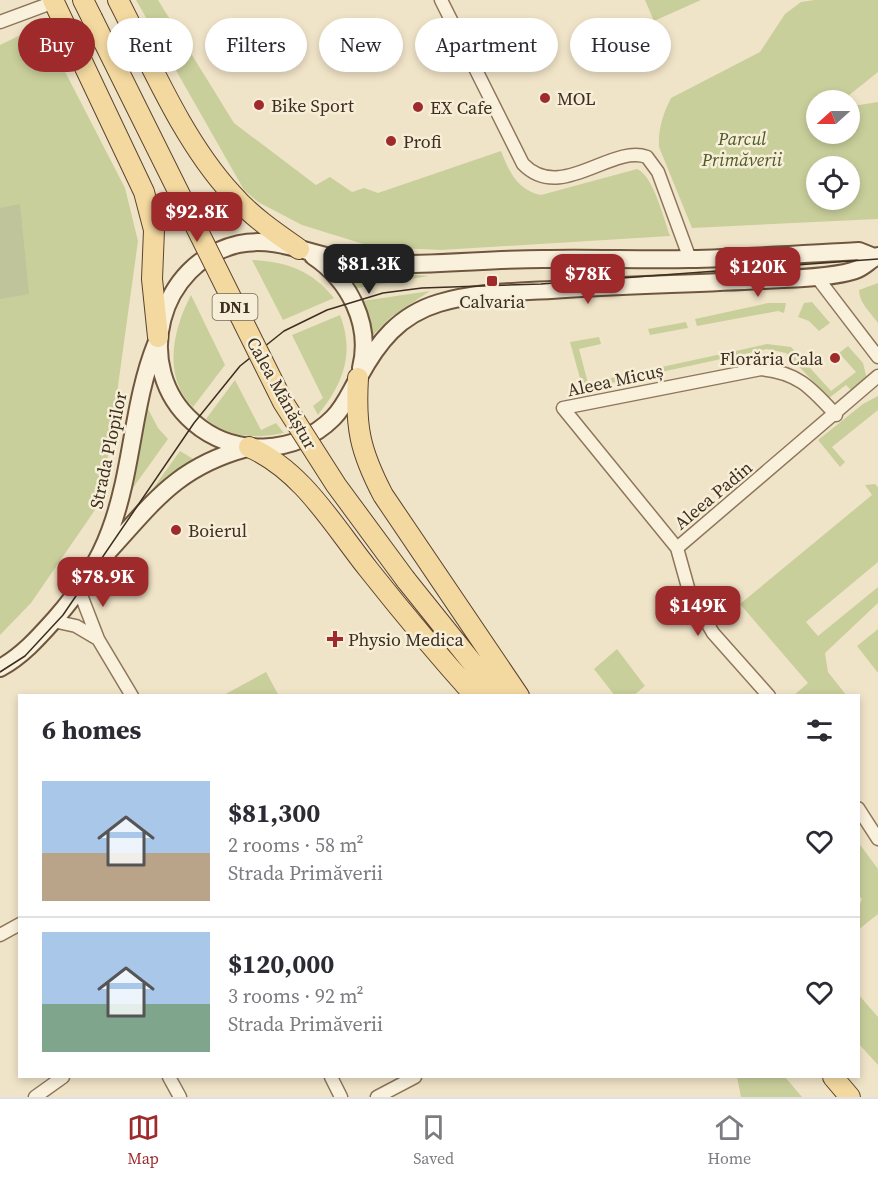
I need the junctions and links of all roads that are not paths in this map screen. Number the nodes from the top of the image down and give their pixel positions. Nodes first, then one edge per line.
1 (118, 0) edge
2 (441, 0) edge
3 (53, 1) edge
4 (88, 9) edge
5 (0, 22) edge
6 (299, 249) junction
7 (876, 256) edge
8 (690, 259) junction
9 (816, 276) junction
10 (158, 337) junction
11 (878, 357) edge
12 (878, 376) edge
13 (358, 378) junction
14 (836, 415) junction
15 (249, 447) junction
16 (677, 548) junction
17 (93, 568) junction
18 (79, 590) junction
19 (53, 621) junction
20 (98, 639) junction
21 (0, 668) edge
22 (131, 694) edge
23 (473, 694) edge
24 (497, 694) edge
25 (518, 694) edge
26 (767, 694) edge
27 (860, 811) edge
28 (878, 839) edge
29 (18, 925) edge
30 (0, 935) edge
31 (62, 1078) edge
32 (170, 1078) edge
33 (332, 1078) edge
34 (413, 1078) edge
35 (834, 1078) edge
36 (34, 1097) edge
37 (180, 1097) edge
38 (341, 1097) edge
39 (377, 1097) edge
40 (850, 1097) edge

1 - 6 main road
2 - 8 street
3 - 5 street
3 - 10 main road
4 - 24 main road, Calea Mănăștur / DN1, bridge
6 - 8 main road
6 - 10 main road
6 - 13 main road
7 - 8 main road
7 - 9 main road
9 - 11 street
9 - 13 main road
10 - 15 main road
10 - 17 main road, Strada Plopilor
12 - 14 street, Aleea Padin
13 - 15 main road
13 - 25 main road
14 - 16 street, Aleea Padin
14 - 16 street, Aleea Micuș
15 - 17 main road, Strada Plopilor
15 - 23 main road
16 - 26 street, Aleea Padin
17 - 18 main road, Strada Plopilor
18 - 19 main road, Strada Plopilor
18 - 20 street
19 - 20 street
19 - 21 main road, Strada Plopilor
20 - 22 street
27 - 28 street
29 - 30 street
31 - 36 street
32 - 37 street
33 - 38 street
34 - 39 street
35 - 40 main road

